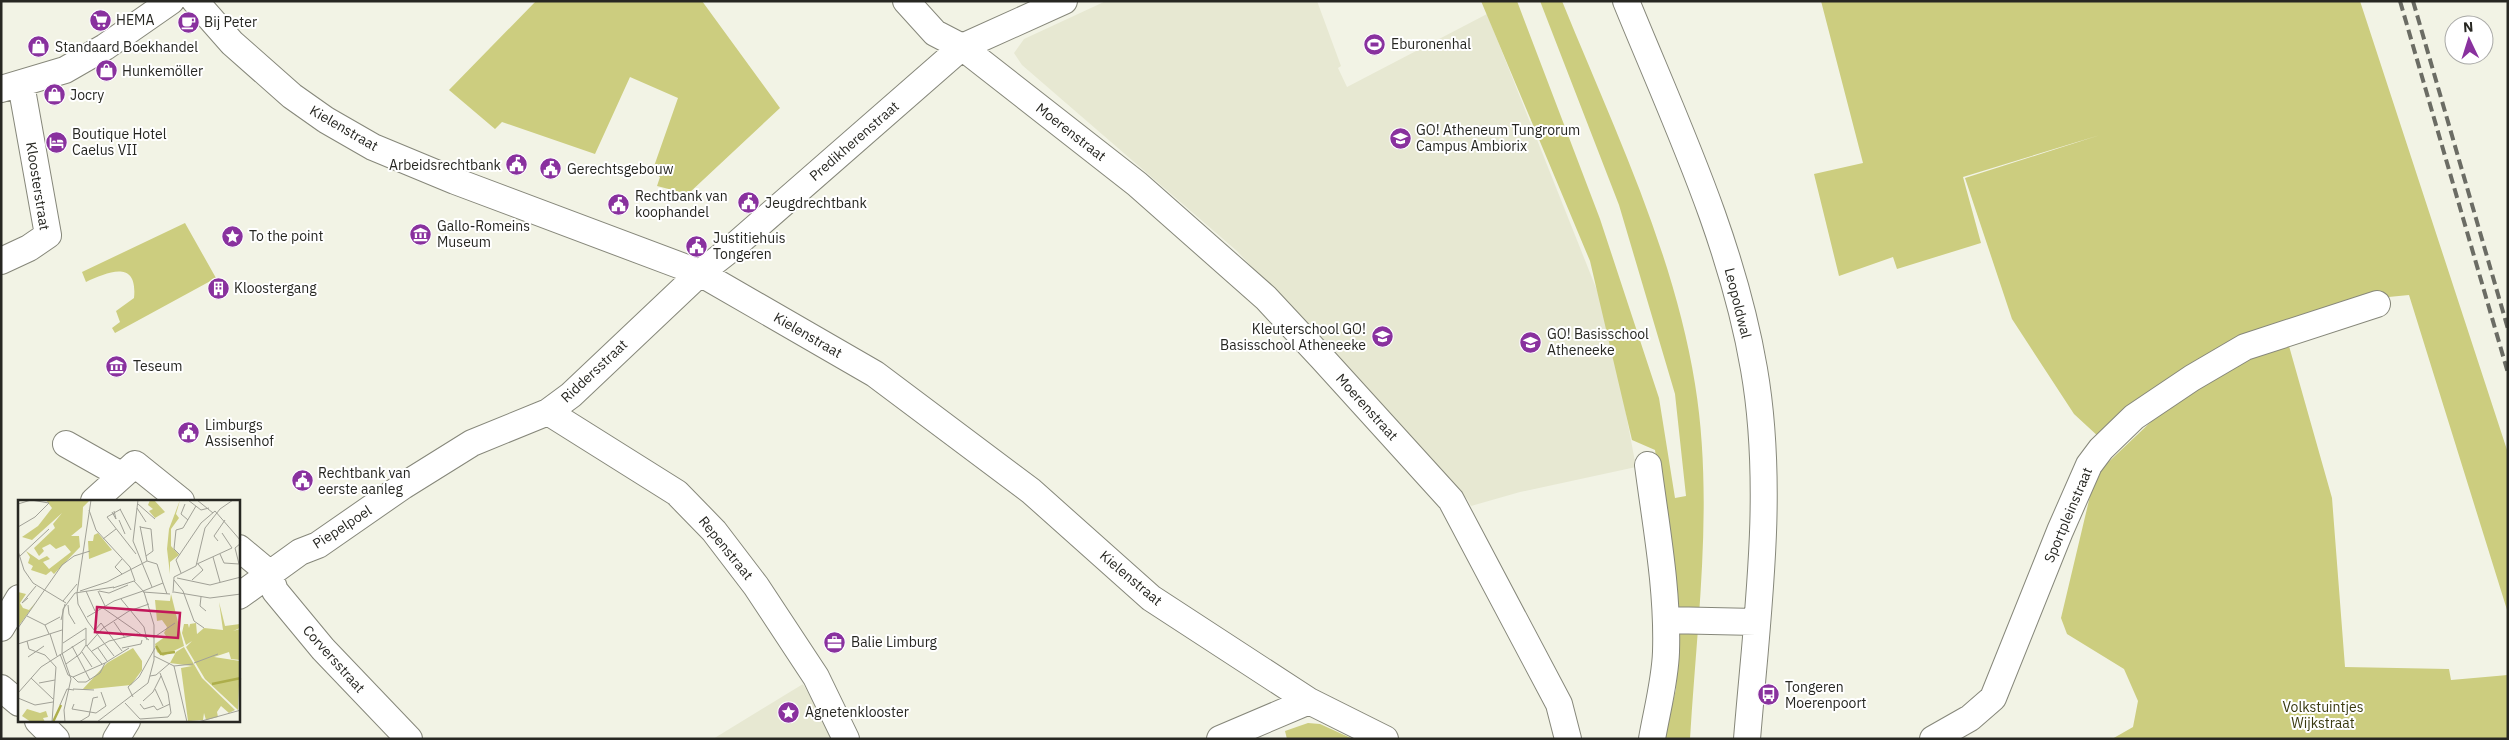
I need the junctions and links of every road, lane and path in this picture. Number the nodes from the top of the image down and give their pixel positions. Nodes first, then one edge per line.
1 (171, 1) edge
2 (195, 1) edge
3 (906, 1) edge
4 (1064, 1) edge
5 (1626, 1) edge
6 (962, 47) junction
7 (11, 87) edge
8 (1, 261) edge
9 (700, 273) junction
10 (2377, 304) dead end
11 (548, 412) junction
12 (472, 443) joint
13 (66, 444) dead end
14 (1648, 465) dead end
15 (121, 476) junction
16 (95, 500) edge
17 (180, 500) edge
18 (240, 549) edge
19 (269, 573) junction
20 (240, 595) edge
21 (18, 600) edge
22 (1666, 620) junction
23 (1756, 622) junction
24 (1, 628) edge
25 (1, 688) edge
26 (1309, 701) junction
27 (18, 702) edge
28 (39, 722) edge
29 (126, 722) edge
30 (56, 739) edge
31 (116, 739) edge
32 (409, 739) edge
33 (846, 739) edge
34 (1220, 739) edge
35 (1385, 739) edge
36 (1568, 739) edge
37 (1652, 739) edge
38 (1747, 739) edge
39 (1933, 739) edge

1 - 7 street
2 - 9 street, Kielenstraat
3 - 6 street, Moerenstraat
4 - 6 street, Predikherenstraat
5 - 23 street, Leopoldwal
6 - 9 street, Predikherenstraat
6 - 36 street, Moerenstraat
7 - 8 street, Kloosterstraat
9 - 11 street, Riddersstraat
9 - 26 street, Kielenstraat
10 - 39 street, Sportpleinstraat
11 - 12 street, Riddersstraat
11 - 33 street, Repenstraat
12 - 19 street, Piepelpoel
13 - 15 street
14 - 22 street
15 - 16 street
15 - 17 street
18 - 19 street
19 - 20 street, Piepelpoel
19 - 32 street, Corversstraat
21 - 24 street
22 - 23 street
22 - 37 street
23 - 38 street, Leopoldwal
25 - 27 street
26 - 34 street
26 - 35 street, Kielenstraat
28 - 30 street
29 - 31 street

